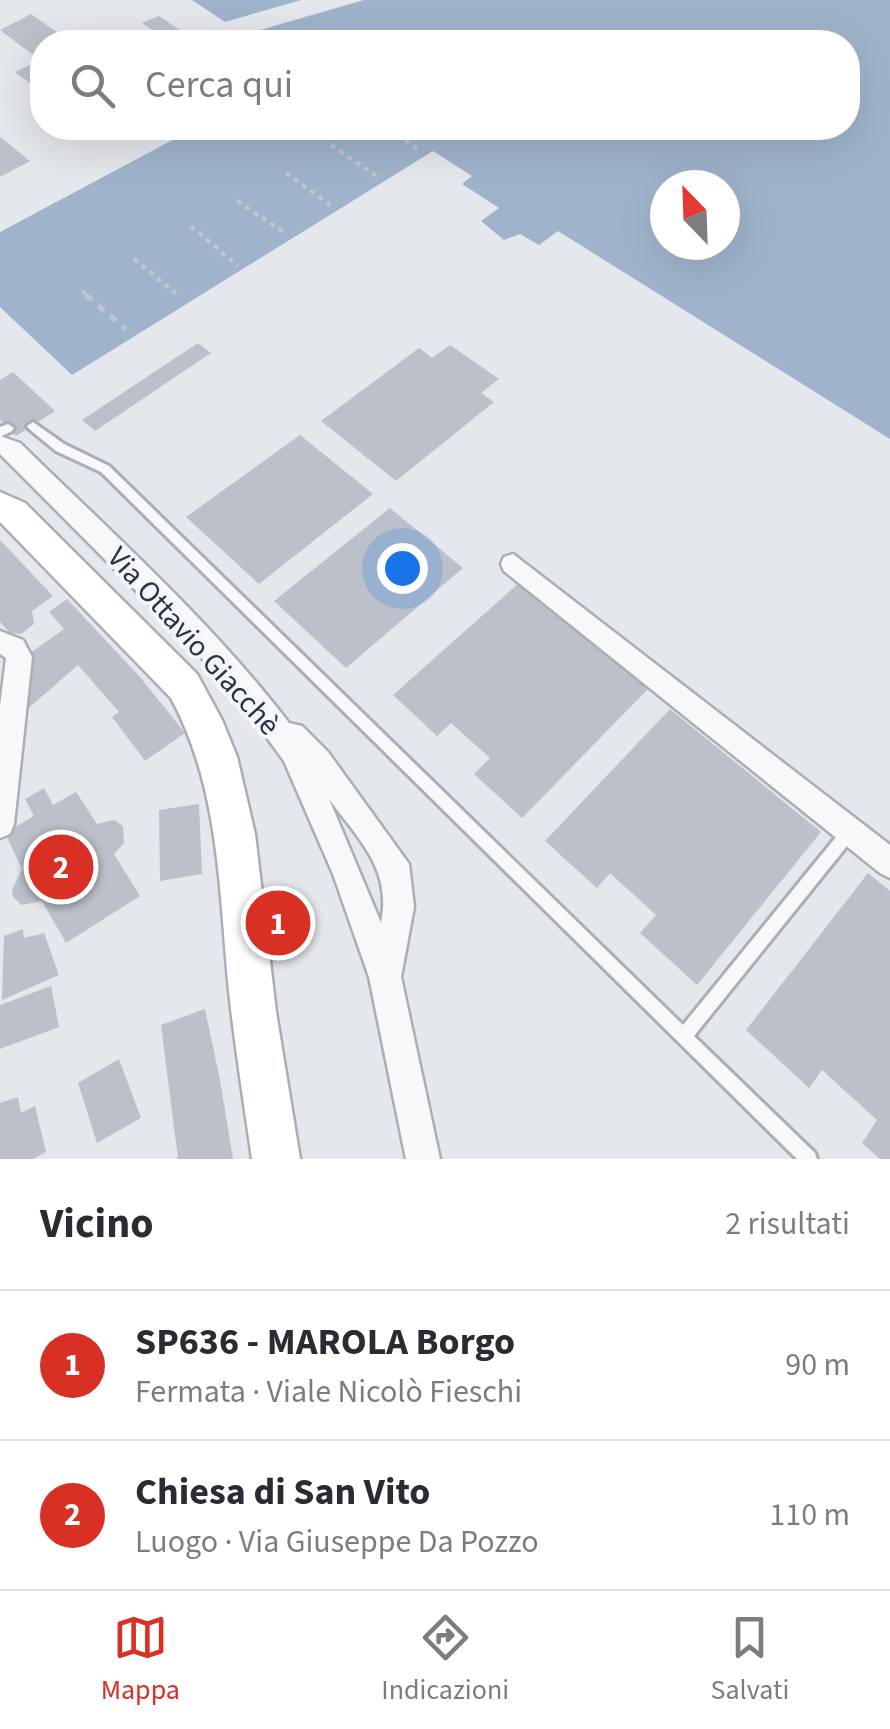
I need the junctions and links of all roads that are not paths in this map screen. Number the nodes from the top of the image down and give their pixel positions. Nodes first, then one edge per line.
1 (33, 426) dead end
2 (3, 435) edge
3 (0, 506) edge
4 (513, 564) dead end
5 (0, 642) edge
6 (247, 689) junction
7 (0, 824) edge
8 (850, 831) junction
9 (890, 863) edge
10 (385, 977) junction
11 (684, 1036) junction
12 (276, 1159) edge
13 (424, 1159) edge
14 (809, 1159) edge

1 - 11 lane
2 - 6 street, Via Ottavio Giacchè
3 - 12 main road
4 - 8 street
5 - 7 street
6 - 10 street, Via Ottavio Giacchè
6 - 10 street
8 - 9 street
8 - 11 lane
10 - 13 street, Via Ottavio Giacchè
11 - 14 lane

